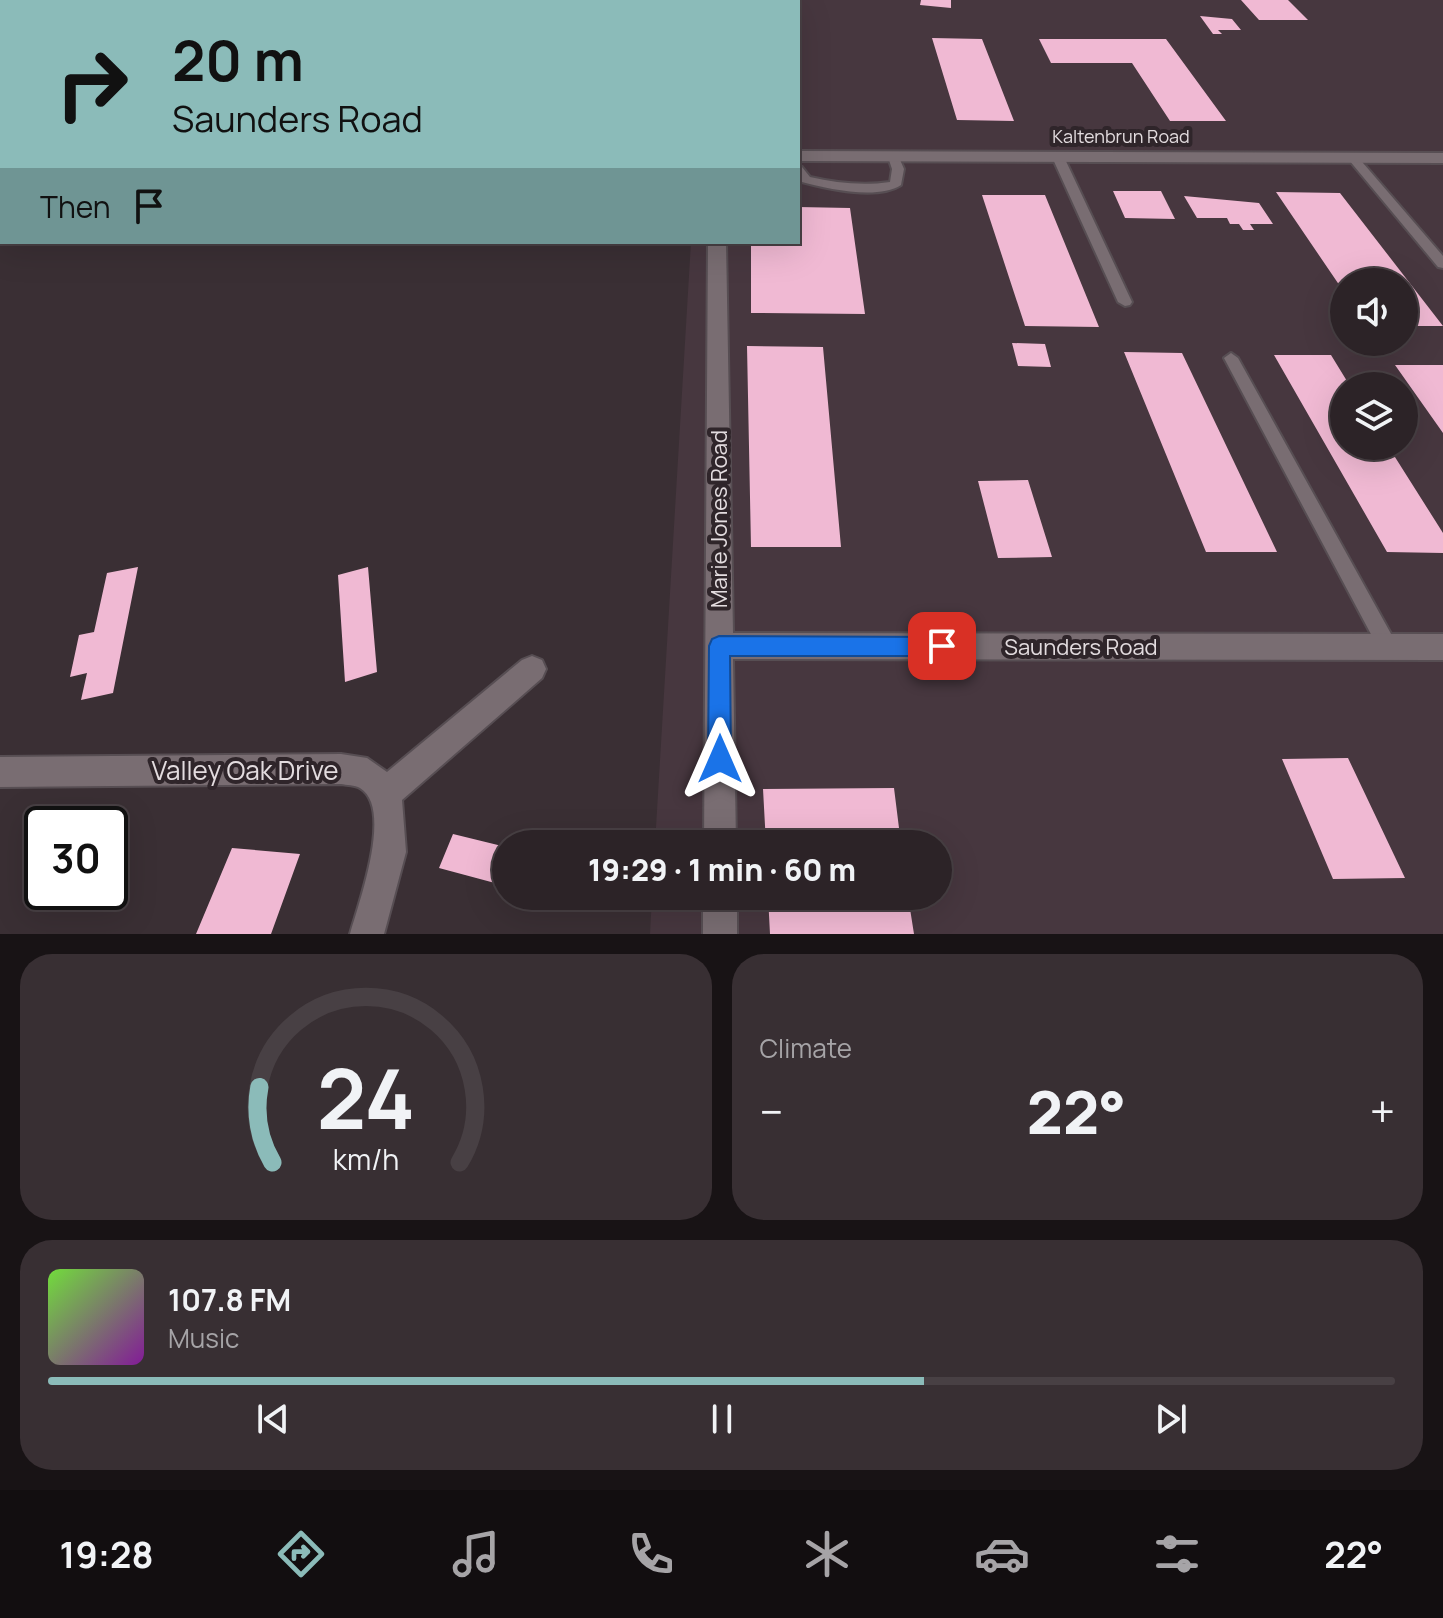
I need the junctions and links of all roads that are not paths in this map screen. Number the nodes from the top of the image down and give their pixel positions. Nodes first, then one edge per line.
1 (800, 156) edge
2 (894, 157) junction
3 (1058, 157) junction
4 (1353, 158) junction
5 (1443, 158) edge
6 (800, 172) edge
7 (717, 244) edge
8 (1443, 264) edge
9 (1125, 302) dead end
10 (1231, 358) dead end
11 (719, 646) junction
12 (1388, 647) junction
13 (1443, 647) edge
14 (532, 669) dead end
15 (0, 772) edge
16 (386, 793) junction
17 (720, 830) edge
18 (720, 910) edge
19 (367, 934) edge
20 (720, 934) edge

1 - 2 street, Kaltenbrun Road
2 - 3 street, Kaltenbrun Road
2 - 6 lane
3 - 4 street, Kaltenbrun Road
3 - 9 lane
4 - 5 street, Kaltenbrun Road
4 - 8 lane
7 - 11 street, Marie Jones Road
10 - 12 lane
11 - 12 street, Saunders Road
11 - 17 street, Marie Jones Road
12 - 13 street, Saunders Road
14 - 16 street
15 - 16 street, Valley Oak Drive
16 - 19 street
18 - 20 street

